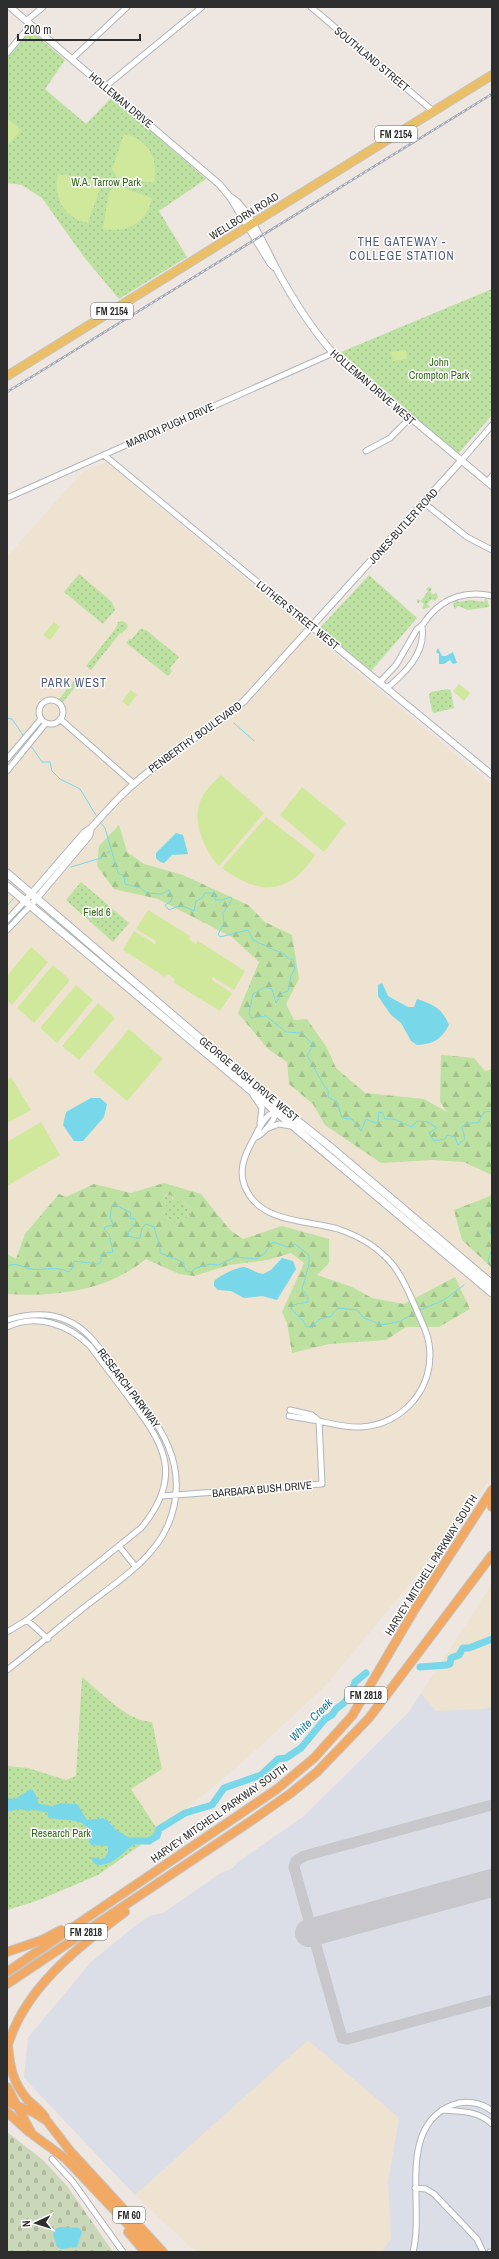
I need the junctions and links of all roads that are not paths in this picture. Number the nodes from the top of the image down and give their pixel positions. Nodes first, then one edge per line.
1 (10, 7) edge
2 (43, 7) edge
3 (127, 7) edge
4 (202, 7) edge
5 (311, 7) edge
6 (29, 23) junction
7 (7, 53) edge
8 (72, 59) junction
9 (492, 75) edge
10 (106, 86) junction
11 (433, 111) junction
12 (250, 226) junction
13 (333, 353) junction
14 (8, 373) edge
15 (410, 418) junction
16 (492, 425) edge
17 (366, 451) dead end
18 (104, 454) junction
19 (461, 461) junction
20 (492, 476) edge
21 (489, 484) edge
22 (7, 498) edge
23 (424, 503) junction
24 (492, 550) edge
25 (492, 596) edge
26 (312, 626) junction
27 (422, 627) junction
28 (380, 682) junction
29 (386, 688) junction
30 (41, 719) junction
31 (60, 719) junction
32 (46, 723) junction
33 (7, 759) edge
34 (7, 771) edge
35 (492, 775) edge
36 (134, 784) junction
37 (7, 873) edge
38 (7, 886) edge
39 (34, 897) junction
40 (28, 903) junction
41 (7, 920) edge
42 (7, 930) edge
43 (250, 1091) junction
44 (278, 1110) junction
45 (292, 1126) junction
46 (261, 1129) junction
47 (492, 1284) edge
48 (492, 1293) edge
49 (7, 1320) edge
50 (7, 1327) edge
51 (106, 1363) junction
52 (290, 1413) dead end
53 (319, 1421) junction
54 (492, 1490) edge
55 (162, 1496) junction
56 (176, 1496) junction
57 (492, 1503) edge
58 (492, 1507) edge
59 (119, 1546) junction
60 (492, 1555) edge
61 (136, 1566) junction
62 (27, 1620) junction
63 (7, 1632) edge
64 (48, 1639) junction
65 (7, 1670) edge
66 (165, 1880) junction
67 (120, 1895) junction
68 (7, 1952) edge
69 (7, 1972) edge
70 (7, 1984) edge
71 (7, 2047) edge
72 (7, 2087) edge
73 (7, 2102) edge
74 (17, 2105) junction
75 (440, 2111) junction
76 (492, 2111) edge
77 (7, 2112) edge
78 (492, 2124) edge
79 (52, 2126) junction
80 (32, 2134) junction
81 (52, 2159) dead end
82 (82, 2176) junction
83 (415, 2188) junction
84 (123, 2252) edge
85 (145, 2252) edge
86 (154, 2252) edge
87 (163, 2252) edge
88 (412, 2252) edge
89 (483, 2252) edge

1 - 6 street, HOLLEMAN DRIVE
2 - 6 street
3 - 8 street
4 - 10 street
5 - 11 street, SOUTHLAND STREET
6 - 7 street
6 - 8 street, HOLLEMAN DRIVE
8 - 10 street, HOLLEMAN DRIVE
9 - 11 main road, WELLBORN ROAD / FM 2154
10 - 12 street, HOLLEMAN DRIVE
11 - 12 main road, WELLBORN ROAD / FM 2154
12 - 13 street, HOLLEMAN DRIVE WEST
12 - 14 main road, WELLBORN ROAD / FM 2154
13 - 15 street, HOLLEMAN DRIVE WEST
13 - 18 street, MARION PUGH DRIVE
15 - 17 street
15 - 19 street, HOLLEMAN DRIVE WEST
16 - 19 street, JONES-BUTLER ROAD
18 - 22 street, MARION PUGH DRIVE
18 - 26 street, LUTHER STREET WEST
19 - 21 street, HOLLEMAN DRIVE WEST
19 - 23 street, JONES-BUTLER ROAD
20 - 21 street
23 - 24 street
23 - 26 street, JONES-BUTLER ROAD
25 - 27 street
26 - 28 street, LUTHER STREET WEST
26 - 36 street, PENBERTHY BOULEVARD
27 - 28 street
27 - 29 street
28 - 29 street, LUTHER STREET WEST
29 - 35 street, LUTHER STREET WEST
30 - 31 street
30 - 32 street
30 - 33 street
31 - 32 street
31 - 36 street
32 - 34 street
36 - 39 street, PENBERTHY BOULEVARD
37 - 39 main road, GEORGE BUSH DRIVE WEST
38 - 40 main road, GEORGE BUSH DRIVE WEST
39 - 40 street, PENBERTHY BOULEVARD
39 - 44 main road, GEORGE BUSH DRIVE WEST
40 - 41 street, PENBERTHY BOULEVARD
40 - 42 street, PENBERTHY BOULEVARD
40 - 43 main road, GEORGE BUSH DRIVE WEST
43 - 44 main road, GEORGE BUSH DRIVE WEST
43 - 46 street
44 - 45 main road, GEORGE BUSH DRIVE WEST
44 - 46 street
44 - 47 main road, GEORGE BUSH DRIVE WEST
45 - 46 street
45 - 48 main road, GEORGE BUSH DRIVE WEST
46 - 53 street
49 - 51 street, RESEARCH PARKWAY
50 - 51 street, RESEARCH PARKWAY
51 - 55 street, RESEARCH PARKWAY
51 - 56 street, RESEARCH PARKWAY
52 - 53 street
53 - 56 street, BARBARA BUSH DRIVE
54 - 67 highway, HARVEY MITCHELL PARKWAY SOUTH / FM 2818
55 - 56 street, BARBARA BUSH DRIVE
55 - 59 street, RESEARCH PARKWAY
56 - 61 street, RESEARCH PARKWAY
57 - 58 highway
59 - 61 street
59 - 62 street, RESEARCH PARKWAY
60 - 66 highway, FM 2818
61 - 64 street, RESEARCH PARKWAY
62 - 63 street, RESEARCH PARKWAY
62 - 64 street
64 - 65 street, RESEARCH PARKWAY
66 - 70 highway, FM 2818
66 - 71 highway
67 - 68 highway
67 - 69 highway, HARVEY MITCHELL PARKWAY SOUTH / FM 2818
71 - 79 highway
72 - 74 highway, FM 60
73 - 74 highway, FM 60
74 - 79 highway, FM 60
74 - 80 highway, FM 60
75 - 76 street
75 - 78 street
75 - 83 street
77 - 80 highway
79 - 87 highway, FM 60
80 - 82 highway, FM 60
81 - 84 street
82 - 85 highway
82 - 86 highway, FM 60
83 - 88 street
83 - 89 street

